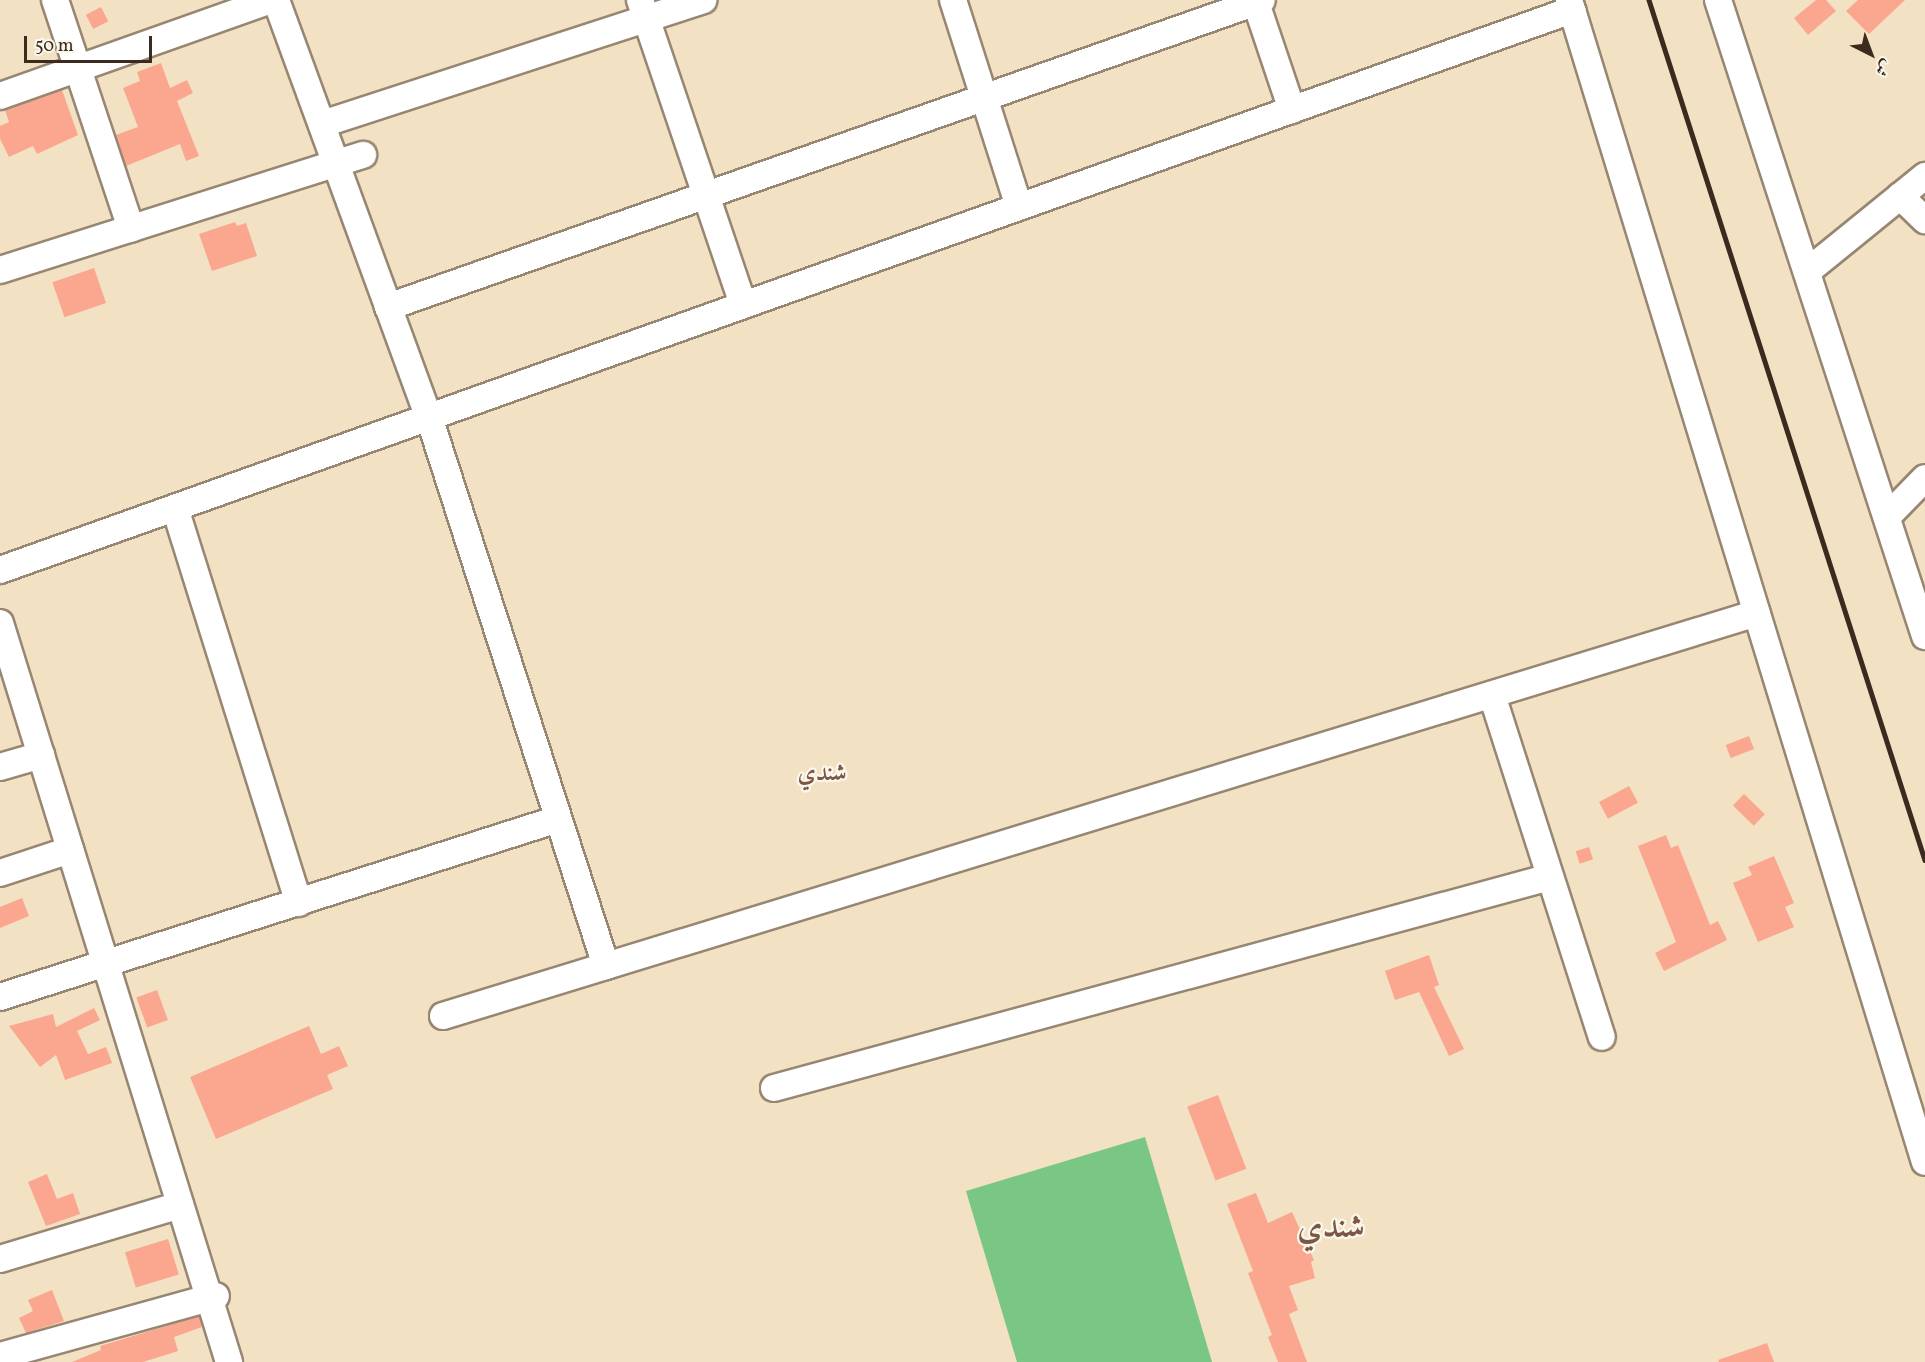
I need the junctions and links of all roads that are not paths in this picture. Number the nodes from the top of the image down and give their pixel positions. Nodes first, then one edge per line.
1 (55, 0) edge
2 (271, 0) edge
3 (276, 0) edge
4 (703, 0) edge
5 (953, 0) edge
6 (1718, 0) edge
7 (1258, 1) edge
8 (1570, 5) edge
9 (643, 9) edge
10 (78, 68) junction
11 (0, 96) edge
12 (984, 98) junction
13 (1292, 110) junction
14 (322, 124) junction
15 (363, 155) dead end
16 (336, 163) junction
17 (1925, 176) edge
18 (706, 195) junction
19 (1900, 196) junction
20 (1018, 207) junction
21 (1925, 220) edge
22 (131, 229) junction
23 (0, 270) edge
24 (1808, 271) junction
25 (743, 305) junction
26 (388, 307) junction
27 (429, 417) junction
28 (1925, 478) edge
29 (175, 508) junction
30 (1887, 517) junction
31 (0, 570) edge
32 (1757, 613) junction
33 (2, 636) edge
34 (1925, 636) edge
35 (1492, 694) junction
36 (40, 755) junction
37 (0, 767) edge
38 (558, 819) junction
39 (70, 850) junction
40 (0, 873) edge
41 (1550, 877) junction
42 (299, 903) junction
43 (105, 964) junction
44 (606, 966) junction
45 (0, 997) edge
46 (443, 1016) dead end
47 (1602, 1037) dead end
48 (774, 1088) dead end
49 (1925, 1162) edge
50 (180, 1205) junction
51 (0, 1259) edge
52 (212, 1297) junction
53 (0, 1356) edge
54 (229, 1362) edge

1 - 10 street
2 - 10 street
3 - 14 street
4 - 9 street
5 - 12 street
6 - 24 street
7 - 12 street
7 - 13 street
8 - 13 street
8 - 32 street
9 - 14 street
9 - 18 street
10 - 11 street
10 - 22 street
12 - 18 street
12 - 20 street
13 - 20 street
14 - 16 street
15 - 16 street
16 - 22 street
16 - 26 street
17 - 19 street
18 - 25 street
18 - 26 street
19 - 21 street
19 - 24 street
20 - 25 street
22 - 23 street
24 - 30 street
25 - 27 street
26 - 27 street
27 - 29 street
27 - 38 street
28 - 30 street
29 - 31 street
29 - 42 street
30 - 34 street
32 - 35 street
32 - 49 street
33 - 36 street
35 - 41 street
35 - 44 street
36 - 37 street
36 - 39 street
38 - 42 street
38 - 44 street
39 - 40 street
39 - 43 street
41 - 47 street
41 - 48 street
42 - 43 street
43 - 45 street
43 - 50 street
44 - 46 street
50 - 51 street
50 - 52 street
52 - 53 street
52 - 54 street

